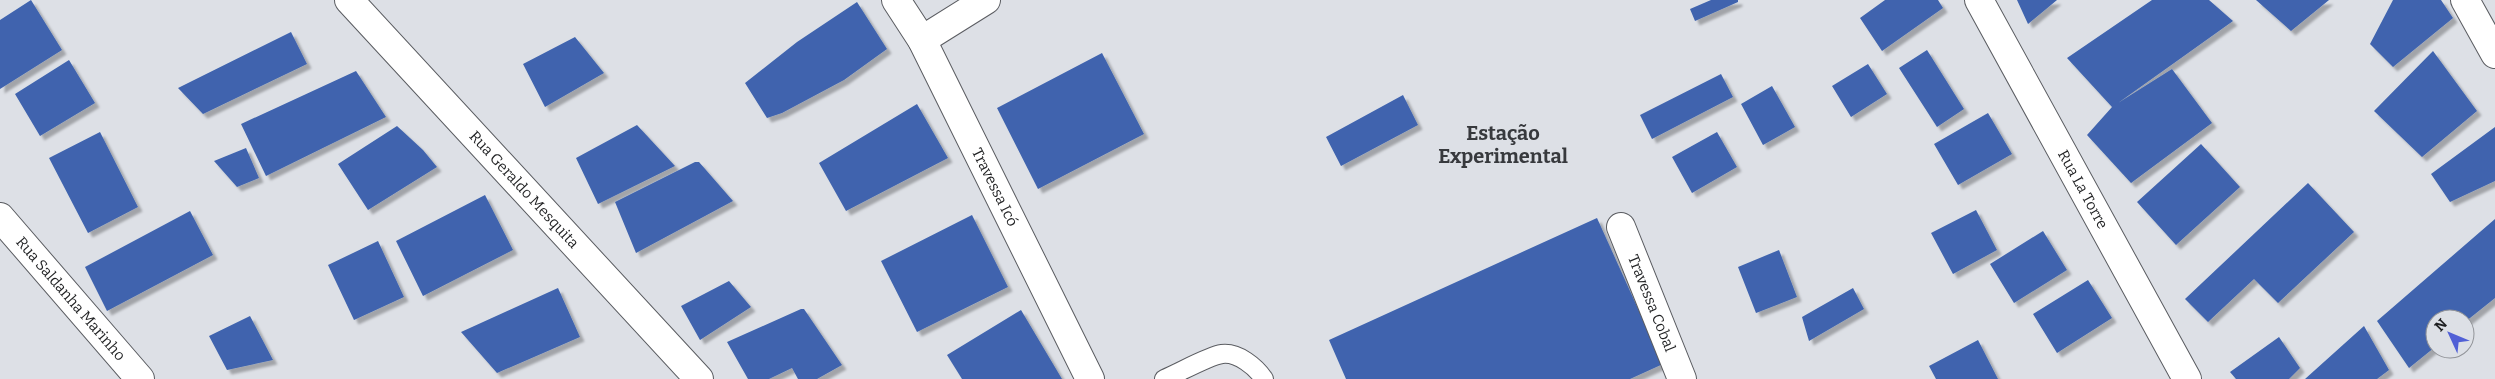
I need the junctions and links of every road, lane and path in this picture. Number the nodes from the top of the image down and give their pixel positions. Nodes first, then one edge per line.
1 (349, 0) edge
2 (896, 0) edge
3 (986, 0) edge
4 (1979, 0) edge
5 (2465, 0) edge
6 (922, 40) junction
7 (2495, 54) edge
8 (0, 217) edge
9 (1621, 227) dead end
10 (140, 379) edge
11 (699, 379) edge
12 (1090, 379) edge
13 (1164, 379) edge
14 (1264, 379) edge
15 (1682, 379) edge
16 (2187, 379) edge

1 - 11 street, Rua Geraldo Mesquita
2 - 6 street, Travessa Icó
3 - 6 street
4 - 16 street, Rua La Torre
5 - 7 street
6 - 12 street, Travessa Icó
8 - 10 street, Rua Saldanha Marinho
9 - 15 street, Travessa Cobal
13 - 14 lane

